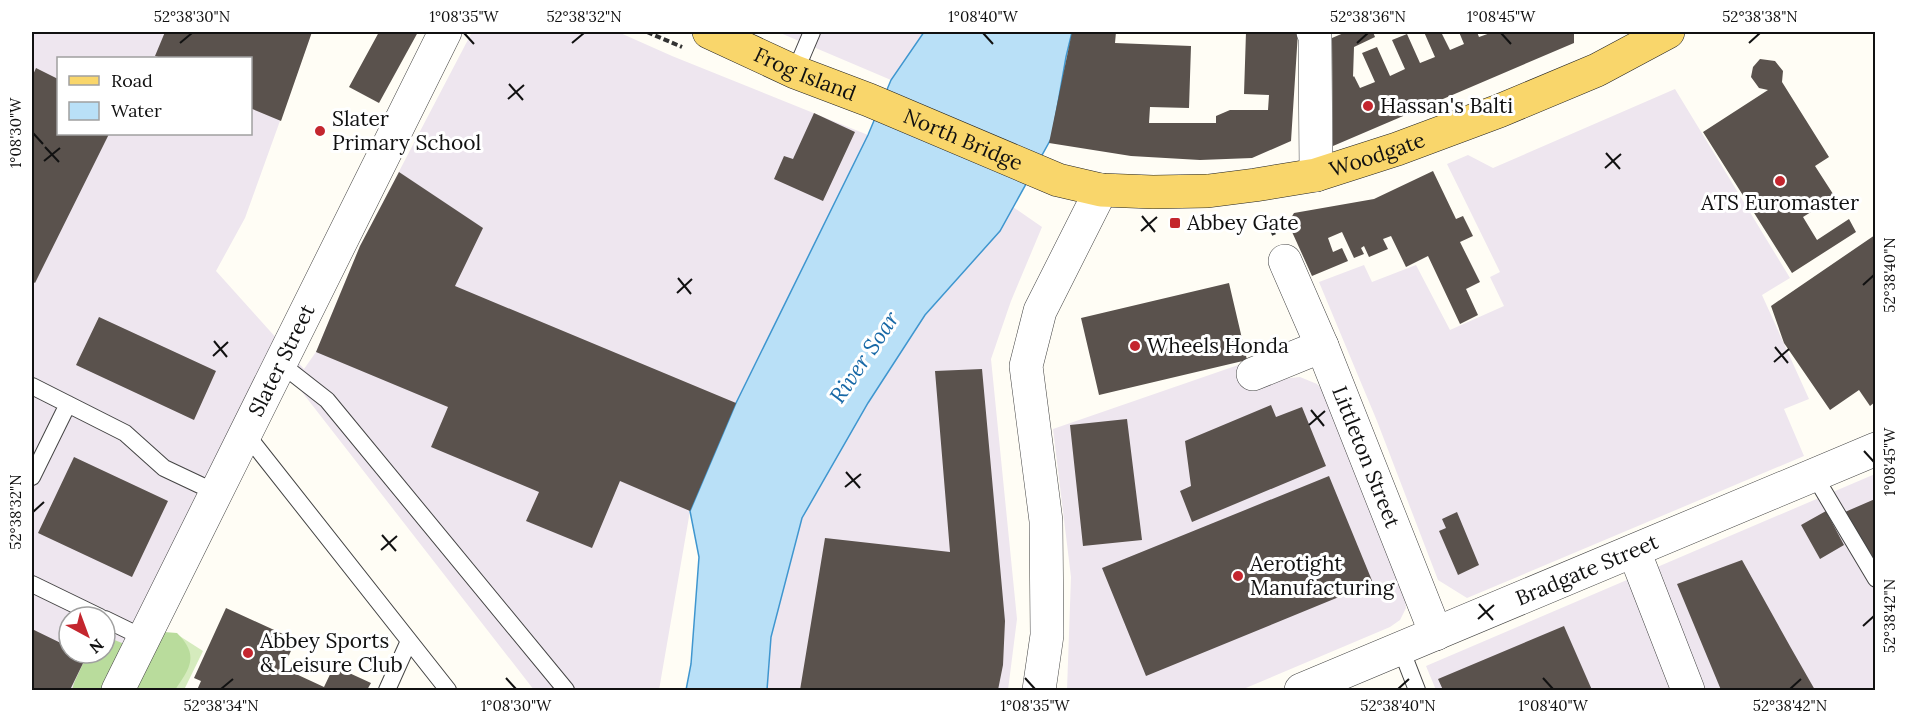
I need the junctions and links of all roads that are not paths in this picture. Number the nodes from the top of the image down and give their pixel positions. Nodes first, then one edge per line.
1 (445, 32) edge
2 (709, 32) edge
3 (812, 32) edge
4 (1313, 32) edge
5 (1668, 32) edge
6 (795, 72) junction
7 (869, 100) joint
8 (1316, 174) junction
9 (1101, 190) junction
10 (1285, 261) road end
11 (1322, 346) junction
12 (281, 364) junction
13 (1253, 374) dead end
14 (32, 386) edge
15 (68, 404) junction
16 (246, 434) junction
17 (1875, 449) edge
18 (1814, 475) junction
19 (32, 477) edge
20 (217, 493) junction
21 (1634, 551) junction
22 (1875, 579) edge
23 (32, 584) edge
24 (75, 605) edge
25 (117, 625) edge
26 (1436, 634) junction
27 (144, 638) junction
28 (409, 641) junction
29 (1401, 649) junction
30 (118, 690) edge
31 (387, 690) edge
32 (448, 690) edge
33 (566, 690) edge
34 (1039, 690) edge
35 (1301, 690) edge
36 (1417, 690) edge
37 (1688, 690) edge

1 - 12 street, Slater Street
2 - 6 main road, Frog Island
3 - 6 lane
4 - 8 street
5 - 8 main road, Woodgate
6 - 7 main road, Frog Island
7 - 9 main road, North Bridge
8 - 9 main road, Woodgate
9 - 34 street
10 - 11 street, Littleton Street
11 - 13 street
11 - 26 street, Littleton Street
12 - 16 street, Slater Street
12 - 33 lane
14 - 15 lane
15 - 19 lane
15 - 20 lane
16 - 20 street, Slater Street
16 - 28 lane
17 - 18 street, Bradgate Street
18 - 21 street, Bradgate Street
18 - 22 lane
20 - 27 street, Slater Street
21 - 26 street, Bradgate Street
21 - 37 street
23 - 24 lane
25 - 27 lane
26 - 29 street, Bradgate Street
27 - 30 street, Slater Street
28 - 31 lane
28 - 32 lane
29 - 35 street, Bradgate Street
29 - 36 lane

